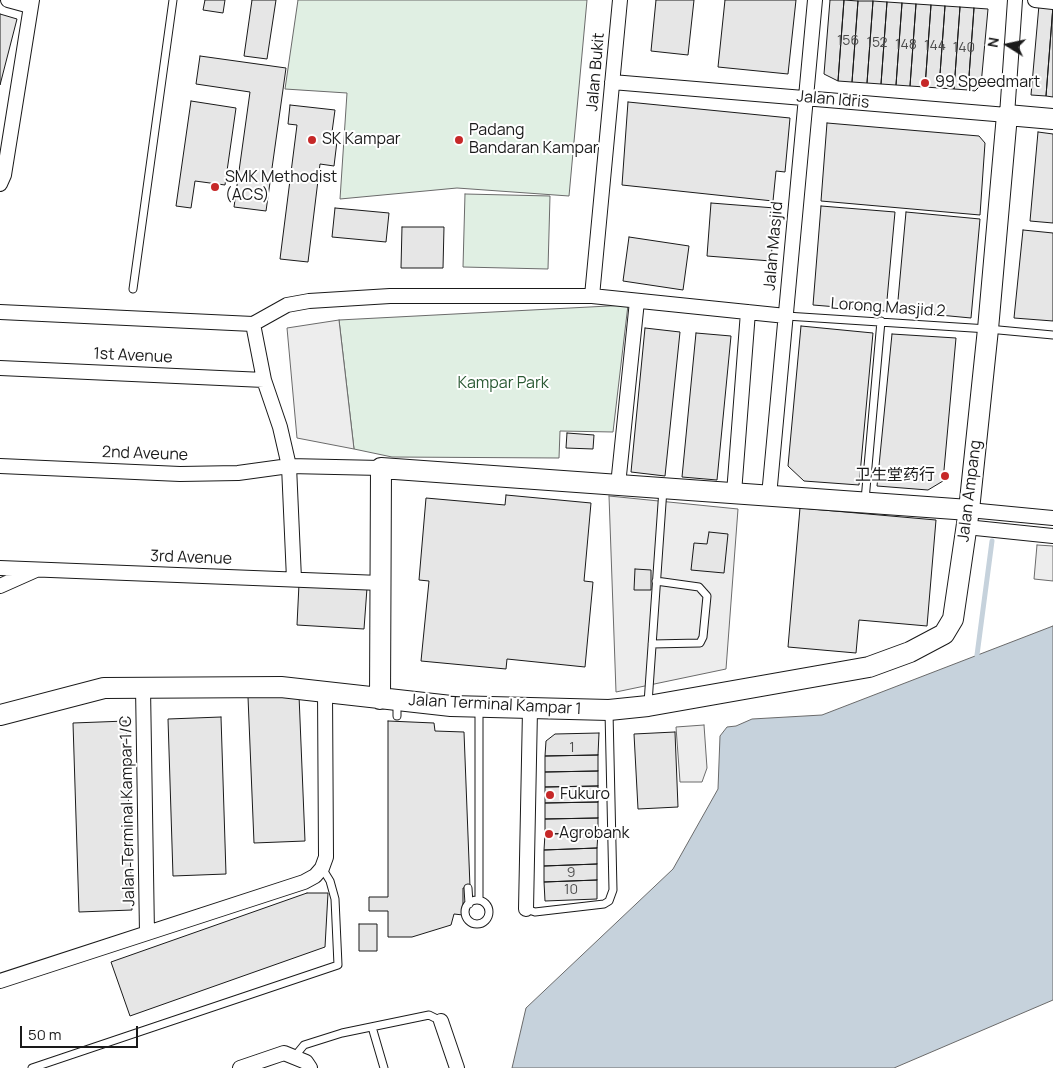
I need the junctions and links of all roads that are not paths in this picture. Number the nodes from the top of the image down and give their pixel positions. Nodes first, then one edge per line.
1 (8, 0) edge
2 (173, 0) edge
3 (620, 0) edge
4 (815, 0) edge
5 (1015, 0) edge
6 (1035, 0) edge
7 (1053, 2) edge
8 (31, 3) edge
9 (612, 82) junction
10 (806, 98) junction
11 (1007, 115) junction
12 (1053, 119) edge
13 (0, 184) edge
14 (133, 289) dead end
15 (592, 296) junction
16 (638, 301) junction
17 (0, 312) edge
18 (748, 312) junction
19 (786, 316) junction
20 (881, 321) junction
21 (253, 324) junction
22 (988, 329) junction
23 (1053, 335) edge
24 (0, 368) edge
25 (264, 380) junction
26 (0, 466) edge
27 (288, 466) junction
28 (381, 468) junction
29 (618, 485) junction
30 (663, 488) junction
31 (734, 493) junction
32 (769, 496) junction
33 (865, 503) junction
34 (1053, 518) edge
35 (968, 519) junction
36 (1053, 536) edge
37 (0, 568) edge
38 (39, 569) junction
39 (294, 579) junction
40 (656, 581) junction
41 (380, 584) junction
42 (0, 586) edge
43 (652, 644) junction
44 (143, 688) junction
45 (325, 692) junction
46 (391, 705) junction
47 (648, 706) junction
48 (479, 707) junction
49 (530, 710) junction
50 (609, 710) junction
51 (0, 715) edge
52 (322, 868) junction
53 (468, 888) dead end
54 (479, 900) junction
55 (469, 904) junction
56 (526, 909) joint
57 (147, 933) junction
58 (0, 981) edge
59 (441, 1021) joint
60 (372, 1027) junction
61 (295, 1056) junction
62 (32, 1068) edge
63 (240, 1068) edge
64 (310, 1068) edge
65 (384, 1068) edge
66 (457, 1068) edge

1 - 8 street
2 - 14 lane
3 - 9 street, Jalan Bukit
4 - 10 street, Jalan Masjid
5 - 11 street, Jalan Ampang
6 - 7 street
8 - 13 street
9 - 10 street, Jalan Idris
9 - 15 street, Jalan Bukit
10 - 11 street, Jalan Idris
10 - 19 street, Jalan Masjid
11 - 12 street, Jalan Idris
11 - 22 street, Jalan Ampang
15 - 16 street
15 - 21 street
16 - 18 street
16 - 29 street
17 - 21 street
18 - 19 street
18 - 31 street
19 - 20 lane, Lorong Masjid 2
19 - 32 street, Jalan Masjid
20 - 22 lane, Lorong Masjid 2
20 - 33 lane
21 - 25 street
22 - 23 lane, Lorong Masjid 2
22 - 35 street, Jalan Ampang
24 - 25 street, 1st Avenue
25 - 27 street
26 - 27 street, 2nd Aveune
27 - 28 street, 2nd Aveune
27 - 39 street
28 - 29 street
28 - 41 street
29 - 30 street
30 - 31 street
30 - 40 lane
31 - 32 street
32 - 33 street
33 - 35 street
34 - 35 street
35 - 36 street
35 - 47 street, Jalan Ampang
37 - 38 street, 3rd Avenue
38 - 39 street, 3rd Avenue
38 - 42 street
39 - 41 street, 3rd Avenue
40 - 43 lane
40 - 43 lane
41 - 46 street
43 - 47 lane
44 - 45 street, Jalan Terminal Kampar 1
44 - 51 street, Jalan Terminal Kampar 1
44 - 57 street, Jalan Terminal Kampar 1/C
45 - 46 street, Jalan Terminal Kampar 1
45 - 52 street
46 - 48 street, Jalan Terminal Kampar 1
47 - 50 street, Jalan Ampang
48 - 49 street, Jalan Terminal Kampar 1
48 - 54 lane
49 - 50 street, Jalan Terminal Kampar 1
49 - 56 street
50 - 56 lane
52 - 57 street
52 - 62 lane
53 - 55 lane
54 - 55 lane
54 - 55 lane
57 - 58 street
59 - 60 lane
59 - 66 street
60 - 61 lane
60 - 65 lane
61 - 63 street
61 - 64 street

